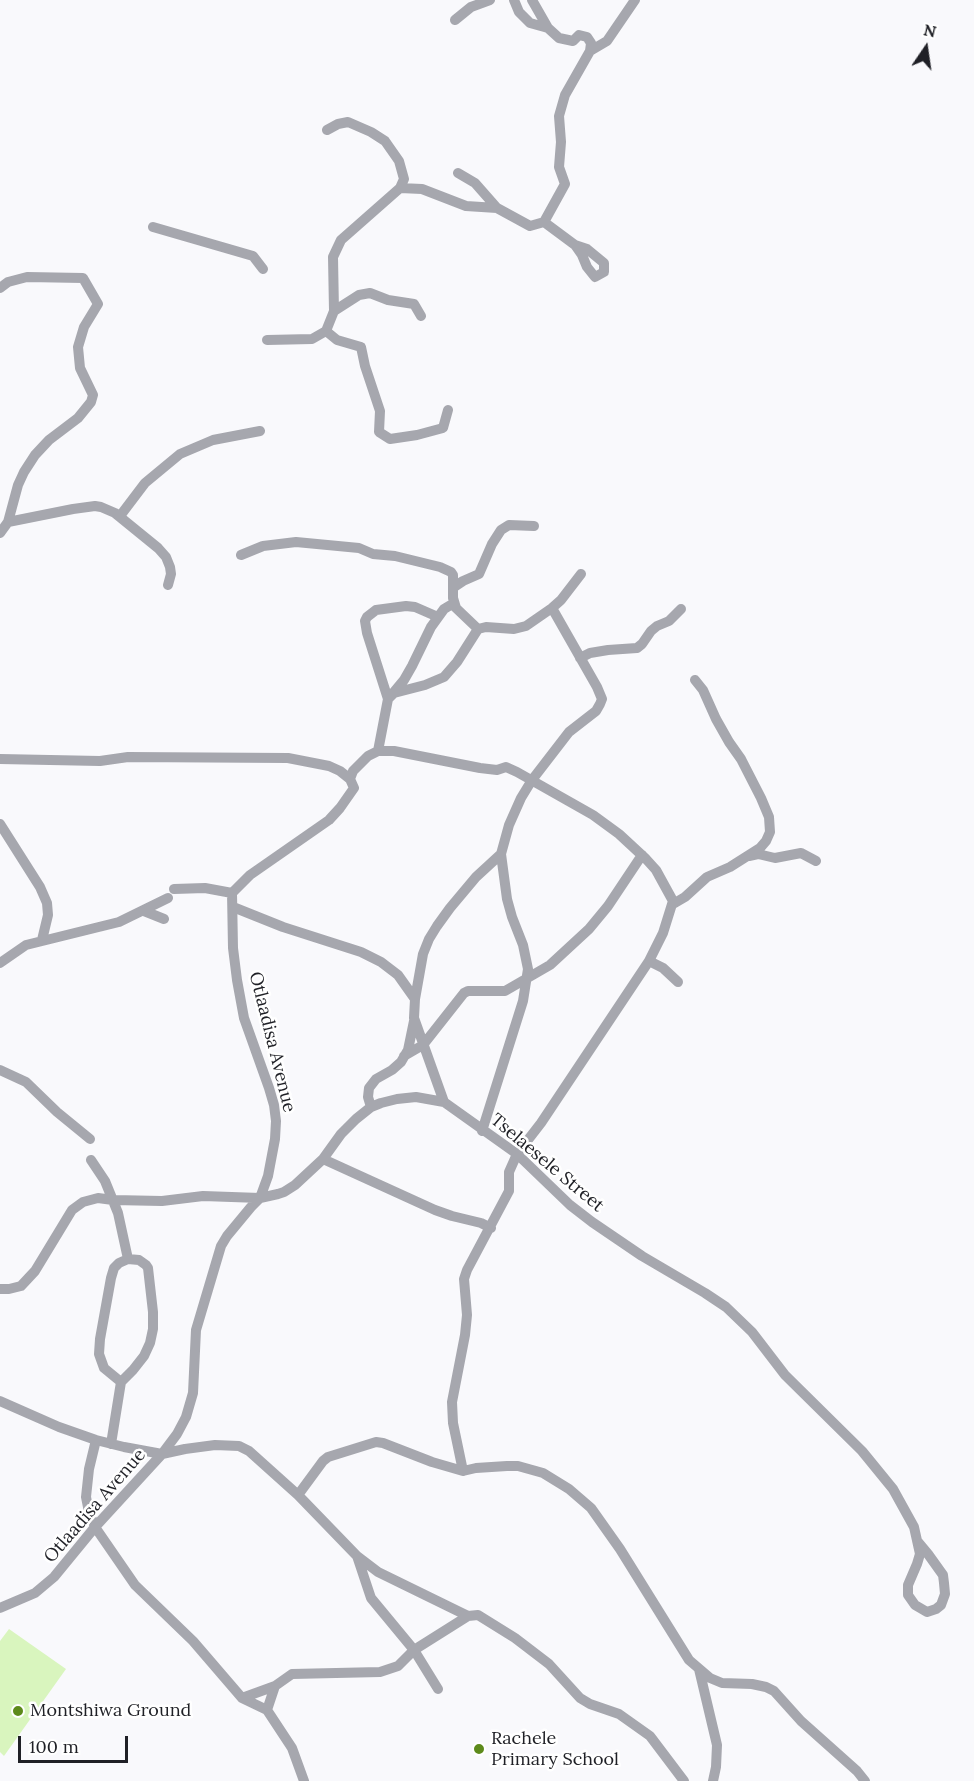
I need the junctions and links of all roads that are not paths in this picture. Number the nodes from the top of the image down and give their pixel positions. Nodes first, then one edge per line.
1 (490, 0) edge
2 (514, 0) edge
3 (532, 0) edge
4 (635, 0) edge
5 (455, 20) dead end
6 (548, 28) junction
7 (590, 51) junction
8 (327, 130) dead end
9 (458, 173) dead end
10 (400, 188) junction
11 (497, 208) junction
12 (544, 222) junction
13 (153, 227) dead end
14 (575, 245) dead end
15 (263, 269) dead end
16 (0, 288) edge
17 (334, 311) junction
18 (421, 316) dead end
19 (326, 332) junction
20 (267, 340) dead end
21 (448, 410) dead end
22 (260, 431) dead end
23 (120, 516) junction
24 (8, 522) junction
25 (534, 526) dead end
26 (0, 532) edge
27 (241, 555) dead end
28 (581, 574) dead end
29 (168, 585) dead end
30 (454, 588) junction
31 (454, 603) junction
32 (552, 608) junction
33 (681, 609) dead end
34 (438, 617) junction
35 (478, 629) junction
36 (580, 658) junction
37 (695, 680) dead end
38 (391, 696) junction
39 (378, 751) junction
40 (0, 759) edge
41 (350, 779) junction
42 (532, 780) junction
43 (0, 824) edge
44 (501, 854) junction
45 (642, 855) junction
46 (749, 856) junction
47 (816, 861) dead end
48 (232, 893) junction
49 (673, 904) junction
50 (233, 908) junction
51 (144, 911) junction
52 (164, 919) dead end
53 (42, 940) junction
54 (649, 961) junction
55 (0, 963) edge
56 (419, 969) junction
57 (398, 975) junction
58 (527, 979) junction
59 (678, 982) dead end
60 (415, 999) junction
61 (414, 1018) junction
62 (423, 1045) junction
63 (404, 1056) junction
64 (0, 1070) edge
65 (0, 1079) edge
66 (21, 1079) junction
67 (444, 1102) junction
68 (371, 1107) junction
69 (482, 1131) junction
70 (90, 1138) dead end
71 (516, 1154) junction
72 (323, 1159) junction
73 (91, 1160) dead end
74 (260, 1198) junction
75 (113, 1200) junction
76 (490, 1228) junction
77 (128, 1259) junction
78 (0, 1289) edge
79 (121, 1382) junction
80 (0, 1401) edge
81 (96, 1440) junction
82 (111, 1444) junction
83 (162, 1454) junction
84 (463, 1471) junction
85 (298, 1495) junction
86 (95, 1527) junction
87 (918, 1542) junction
88 (357, 1556) junction
89 (0, 1608) edge
90 (468, 1616) junction
91 (414, 1650) junction
92 (699, 1670) junction
93 (275, 1686) junction
94 (438, 1689) dead end
95 (242, 1698) junction
96 (267, 1710) junction
97 (304, 1781) edge
98 (684, 1781) edge
99 (713, 1781) edge
100 (865, 1781) edge

1 - 5 street
2 - 6 street
3 - 6 street
4 - 7 street
6 - 7 street
7 - 12 street
8 - 10 street
9 - 11 street
10 - 11 street
10 - 17 street
11 - 12 street
12 - 14 street
13 - 15 street
16 - 24 street
17 - 18 street
17 - 19 street
19 - 20 street
19 - 21 street
22 - 23 street
23 - 24 street
23 - 29 street
24 - 26 street
25 - 30 street
27 - 30 street
28 - 32 street
30 - 31 street
31 - 34 street
31 - 35 street
32 - 35 street
32 - 36 street
33 - 36 street
34 - 38 street
34 - 38 street
35 - 38 street
36 - 42 street
37 - 46 street
38 - 39 street
39 - 41 street
39 - 42 street
40 - 41 street
41 - 48 street
42 - 44 street
42 - 45 street
43 - 53 street
44 - 56 street
44 - 58 street
45 - 49 street
45 - 58 street
46 - 47 street
46 - 49 street
48 - 50 street, Otlaadisa Avenue
48 - 51 street
49 - 54 street
50 - 57 street
50 - 74 street, Otlaadisa Avenue
51 - 52 street
51 - 53 street
53 - 55 street
54 - 59 street
54 - 71 street
56 - 57 street
56 - 60 street
57 - 60 street
58 - 62 street
58 - 69 street
60 - 61 street
61 - 62 street
61 - 63 street
62 - 63 street
62 - 67 street
63 - 68 street
64 - 66 street
65 - 66 street
66 - 70 street
67 - 68 street, Tselaesele Street
67 - 69 street, Tselaesele Street
68 - 72 street, Tselaesele Street
69 - 71 street, Tselaesele Street
71 - 76 street
71 - 87 street, Tselaesele Street
72 - 74 street, Tselaesele Street
72 - 76 street
73 - 75 street
74 - 75 street, Tselaesele Street
74 - 83 street, Otlaadisa Avenue
75 - 77 street
75 - 78 street, Tselaesele Street
76 - 84 street
77 - 79 street
77 - 79 street
79 - 82 street
80 - 81 street
81 - 82 street
81 - 86 street
82 - 83 street
83 - 85 street
83 - 86 street, Otlaadisa Avenue
84 - 85 street
84 - 92 street
85 - 88 street
86 - 89 street, Otlaadisa Avenue
86 - 95 street
87 - 87 street, Tselaesele Street
88 - 90 street
88 - 91 street
90 - 91 street
90 - 98 street
91 - 93 street
91 - 94 street
92 - 99 street
92 - 100 street
93 - 95 street
93 - 96 street
95 - 96 street
96 - 97 street

